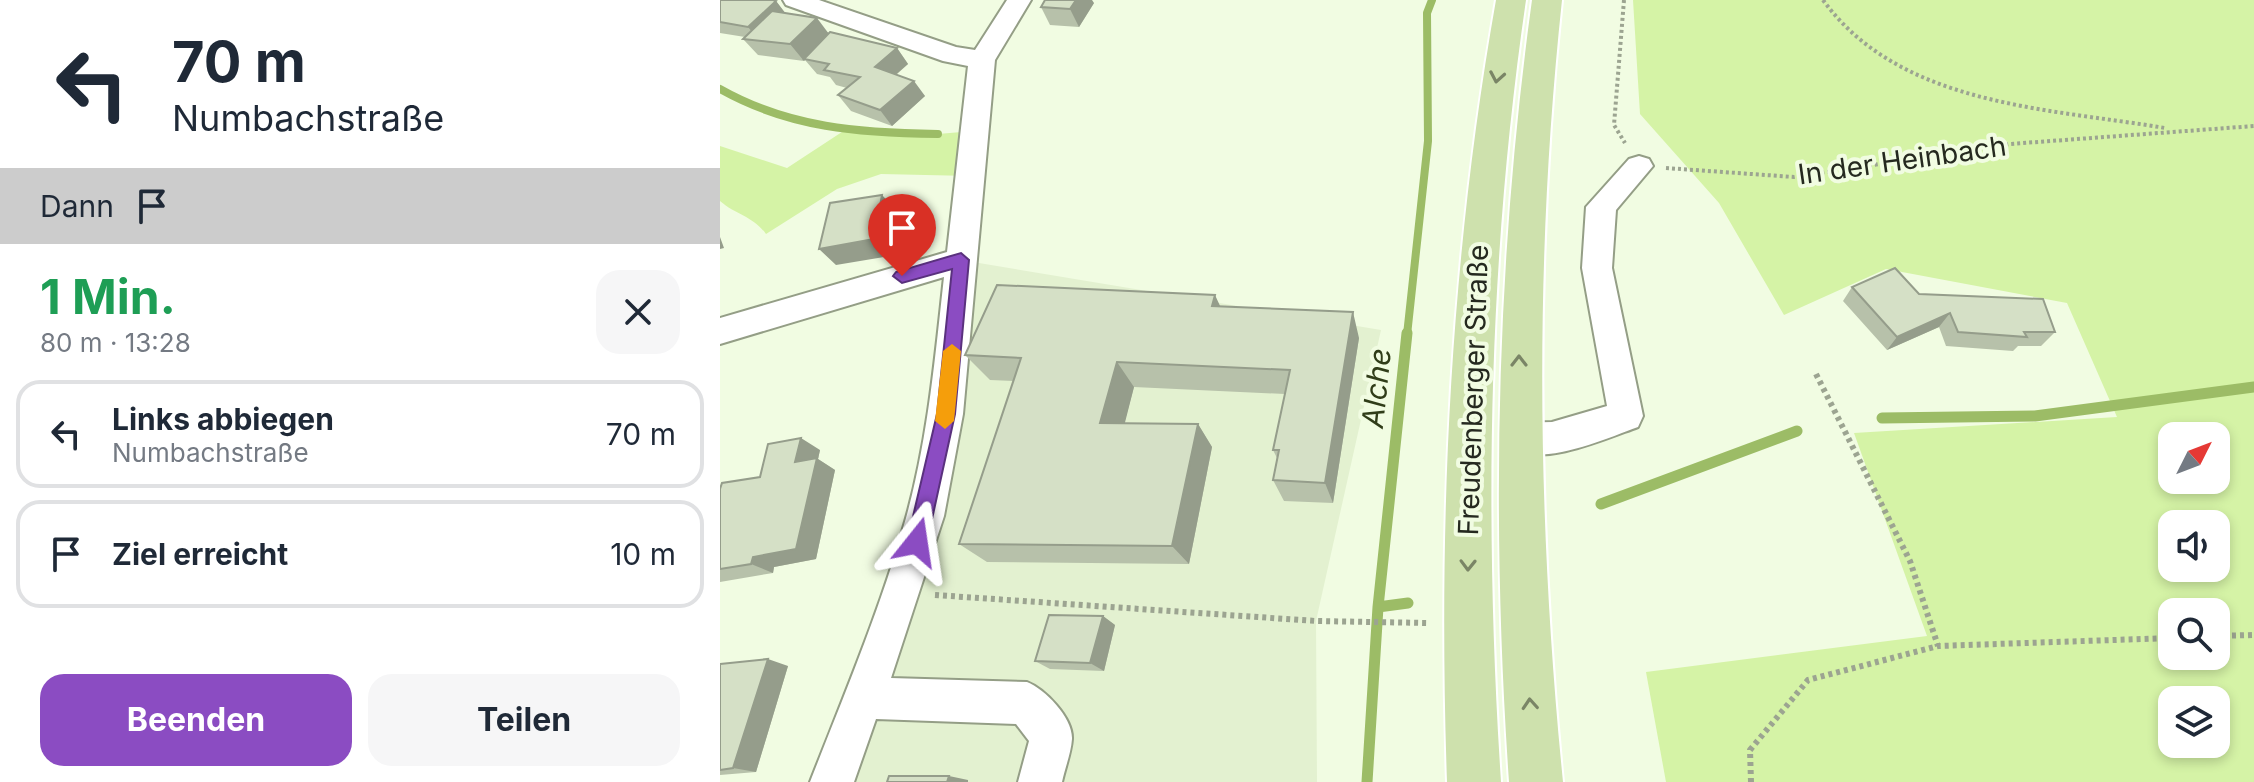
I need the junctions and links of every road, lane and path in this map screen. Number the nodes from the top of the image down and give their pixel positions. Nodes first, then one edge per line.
1 (795, 0) edge
2 (1019, 0) edge
3 (1511, 0) edge
4 (1547, 0) edge
5 (1624, 0) edge
6 (1823, 0) edge
7 (982, 60) junction
8 (2254, 126) edge
9 (2174, 129) junction
10 (1639, 166) junction
11 (961, 260) junction
12 (720, 331) edge
13 (1816, 374) dead end
14 (1519, 439) junction
15 (902, 593) junction
16 (1399, 623) dead end
17 (2254, 635) edge
18 (2230, 636) edge
19 (2158, 638) edge
20 (1938, 646) junction
21 (865, 698) junction
22 (832, 782) edge
23 (1040, 782) edge
24 (1474, 782) edge
25 (1536, 782) edge
26 (1751, 782) edge

1 - 7 street
2 - 7 street
3 -> 24 main road, Freudenberger Straße
14 -> 4 main road, Freudenberger Straße
5 - 10 path
6 - 9 path
7 - 11 street
8 - 9 path, In der Heinbach
9 - 10 path, In der Heinbach
10 - 14 street
11 - 12 street
11 - 15 street
13 - 20 path
25 -> 14 main road, Freudenberger Straße
15 - 16 path
15 - 21 street
17 - 18 path
19 - 20 path
20 - 26 path
21 - 22 street
21 - 23 street

